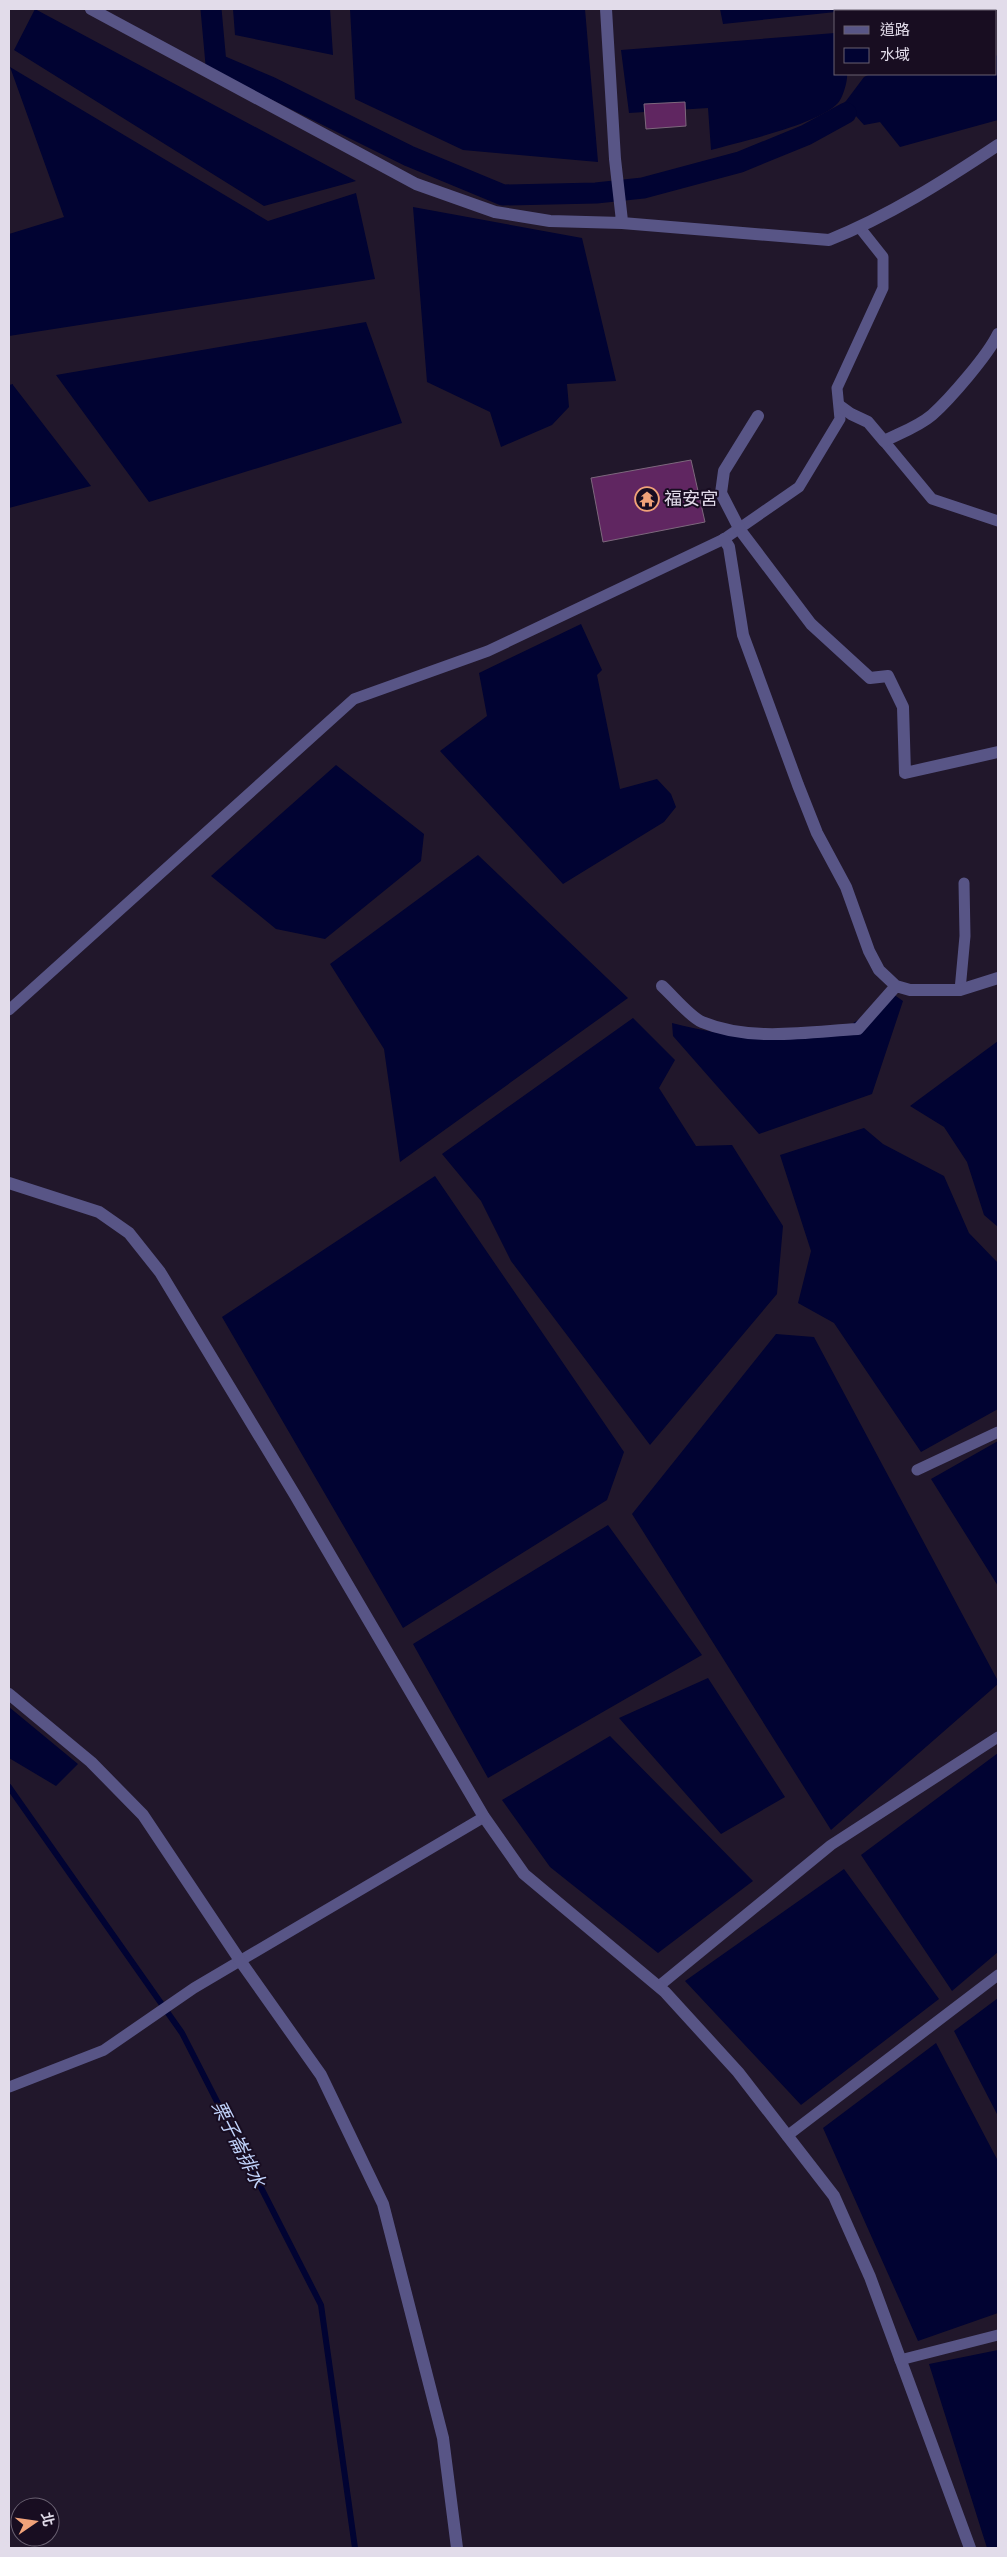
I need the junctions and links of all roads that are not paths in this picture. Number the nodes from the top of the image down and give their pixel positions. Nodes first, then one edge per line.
1 (91, 9) edge
2 (606, 9) edge
3 (998, 145) edge
4 (622, 221) dead end
5 (860, 228) junction
6 (998, 334) edge
7 (840, 406) junction
8 (758, 416) dead end
9 (884, 441) junction
10 (998, 521) edge
11 (740, 530) junction
12 (724, 539) junction
13 (998, 752) edge
14 (964, 883) dead end
15 (998, 978) edge
16 (662, 986) dead end
17 (896, 986) junction
18 (960, 990) junction
19 (9, 1010) edge
20 (9, 1183) edge
21 (998, 1432) edge
22 (917, 1470) dead end
23 (9, 1694) edge
24 (998, 1737) edge
25 (484, 1817) junction
26 (241, 1962) junction
27 (998, 1975) edge
28 (659, 1986) junction
29 (9, 2087) edge
30 (787, 2136) junction
31 (998, 2335) edge
32 (900, 2360) junction
33 (457, 2548) edge
34 (970, 2548) edge

1 - 5 street
2 - 4 street
3 - 5 street
5 - 7 lane
6 - 9 street
7 - 9 street
7 - 11 lane
8 - 11 street
9 - 10 lane
11 - 12 lane
11 - 13 street
12 - 17 street
12 - 19 lane
14 - 18 lane
15 - 18 street
16 - 17 street
17 - 18 street
20 - 25 street
21 - 22 lane
23 - 26 street
24 - 28 lane
25 - 26 lane
25 - 28 street
26 - 29 lane
26 - 33 street
27 - 30 lane
28 - 30 street
30 - 32 street
31 - 32 lane
32 - 34 street

